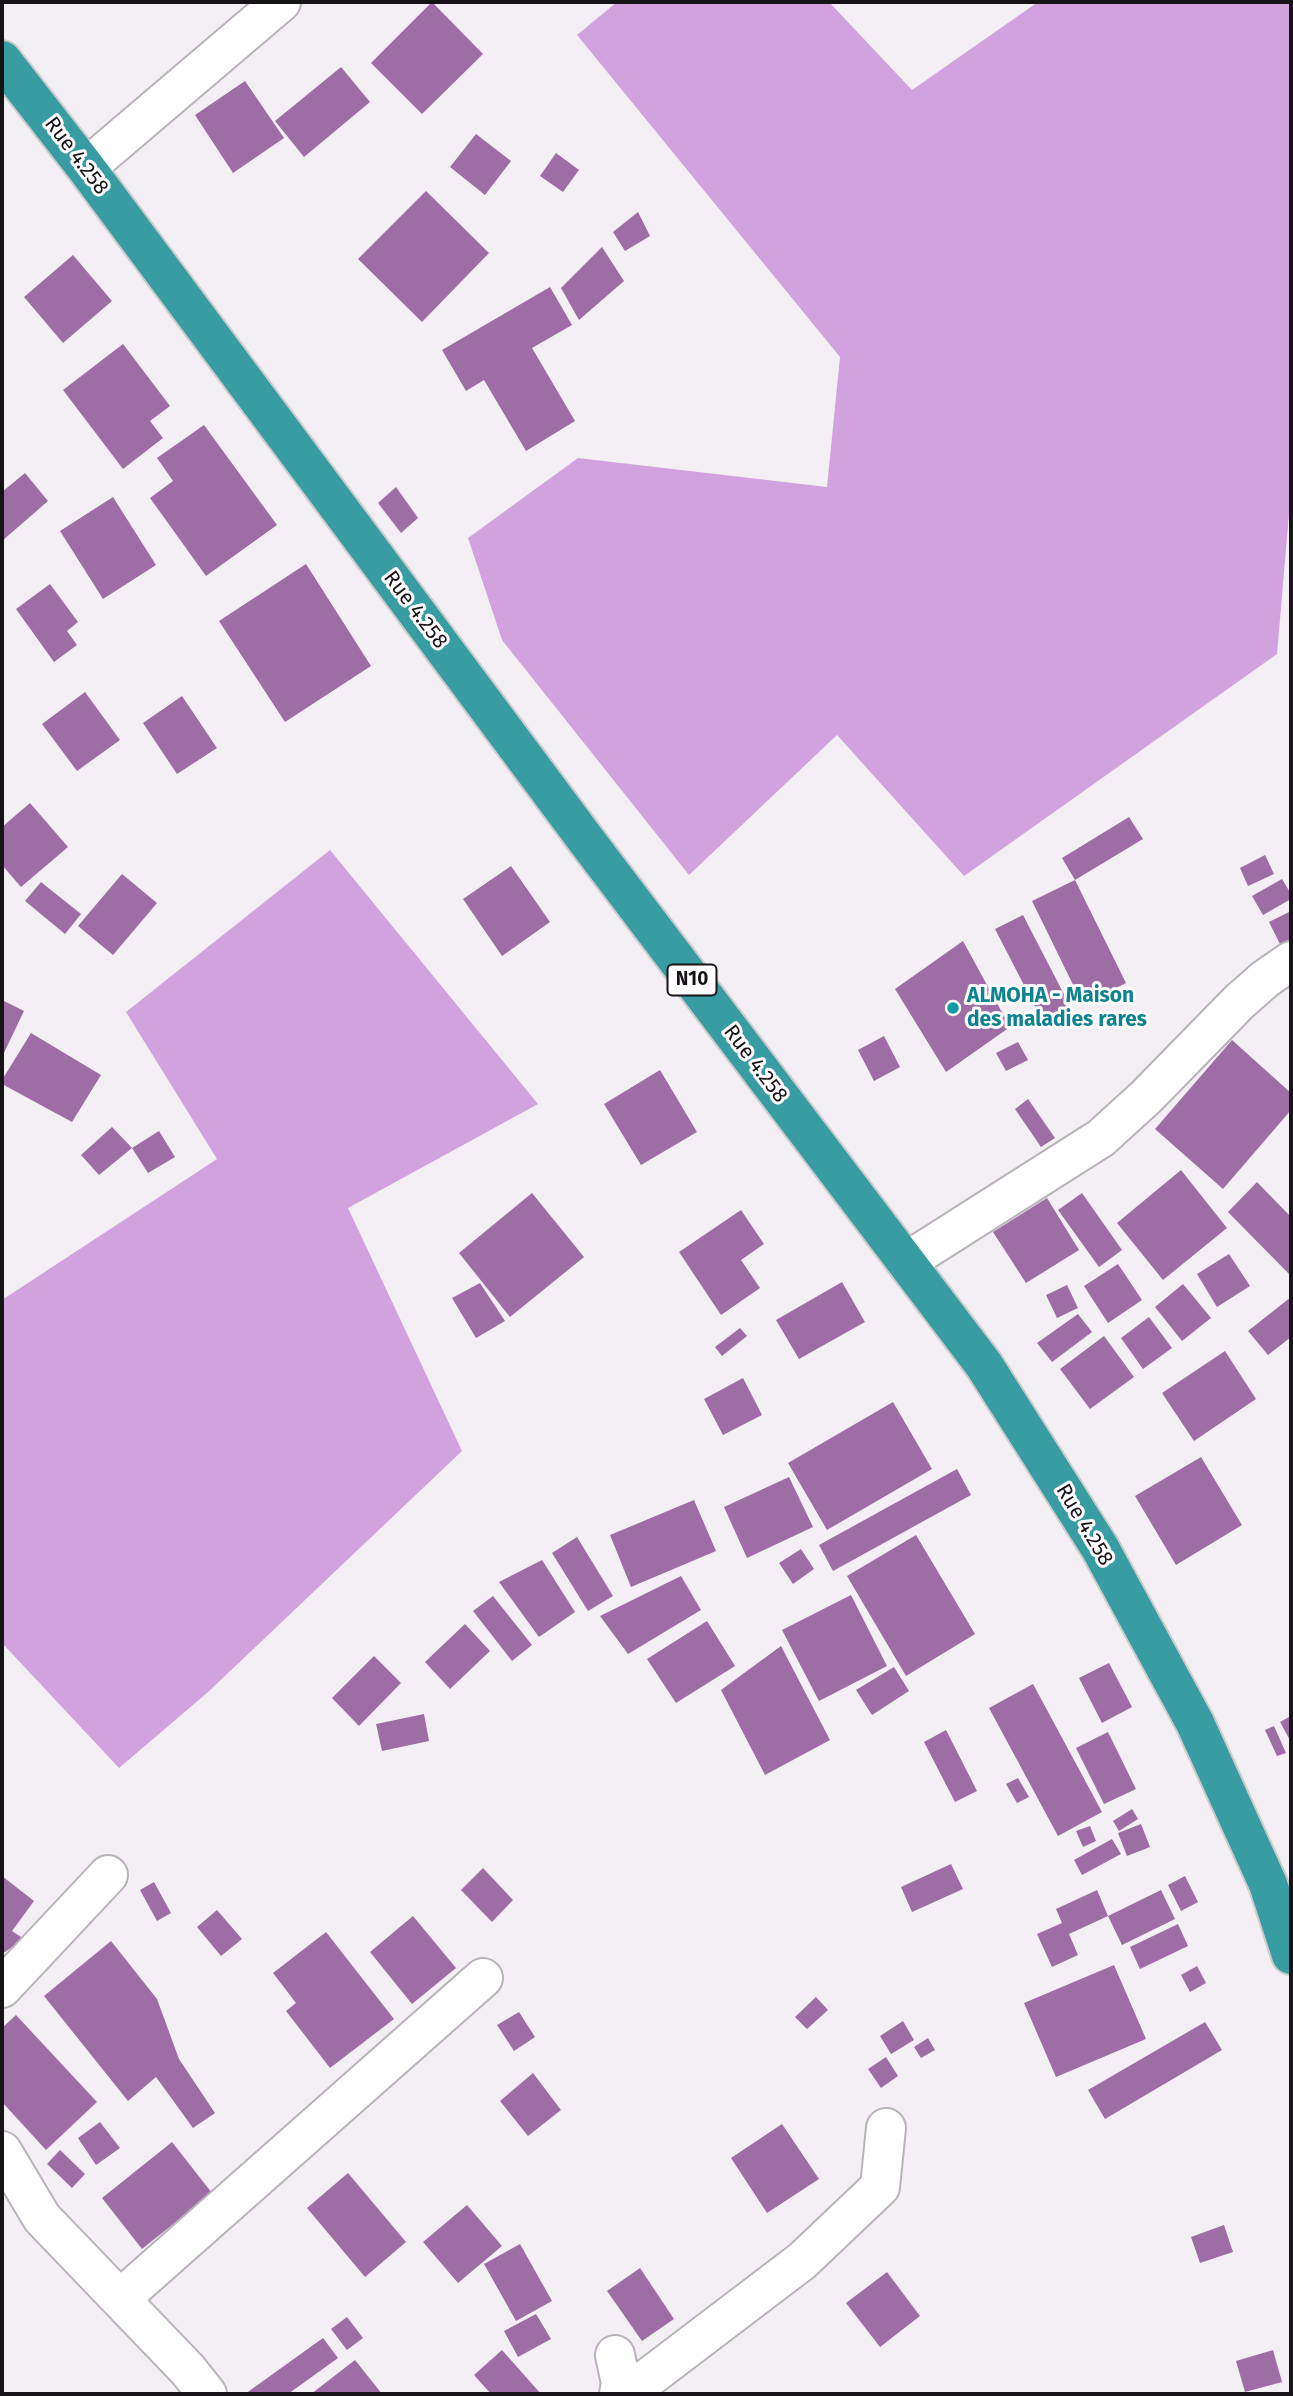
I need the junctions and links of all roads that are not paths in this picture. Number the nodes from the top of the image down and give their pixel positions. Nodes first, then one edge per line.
1 (281, 2) edge
2 (2, 60) edge
3 (86, 167) junction
4 (1291, 961) edge
5 (905, 1262) junction
6 (108, 1875) dead end
7 (1291, 1955) edge
8 (483, 1978) dead end
9 (2, 1988) edge
10 (886, 2128) dead end
11 (2, 2151) edge
12 (120, 2299) junction
13 (615, 2355) dead end
14 (207, 2394) edge
15 (619, 2394) edge
16 (627, 2394) edge

1 - 3 street
2 - 3 highway, Rue 4.258 / N10
3 - 5 highway, Rue 4.258 / N10
4 - 5 street
5 - 7 highway, Rue 4.258 / N10
6 - 9 street
8 - 12 street
10 - 16 street
11 - 12 street
12 - 14 street
13 - 15 street

